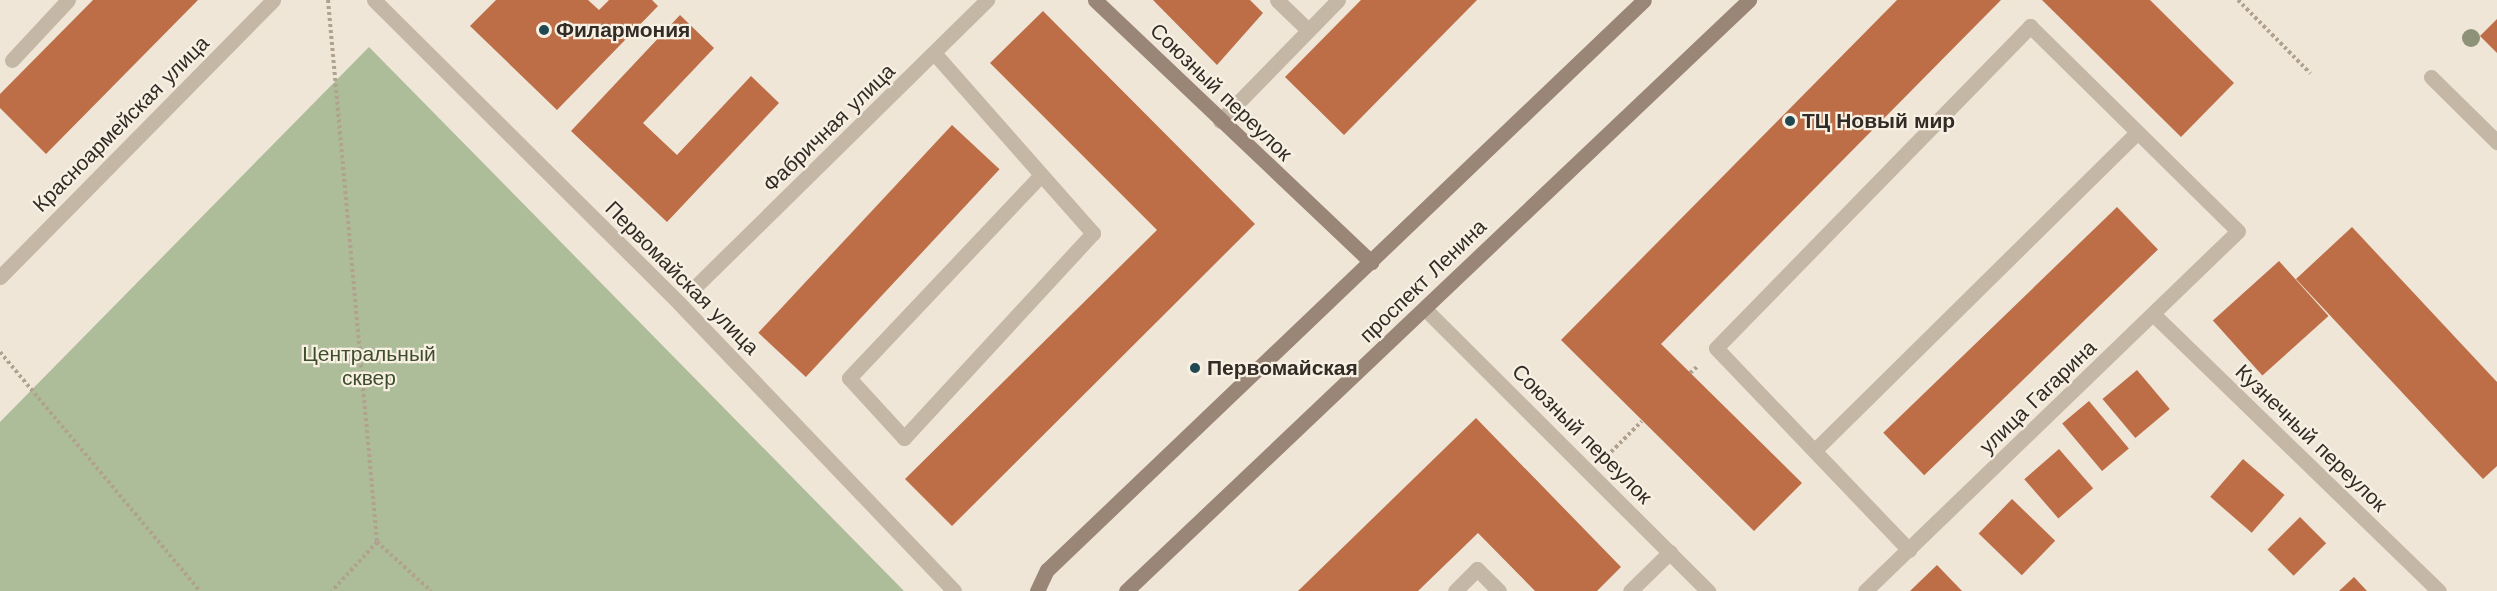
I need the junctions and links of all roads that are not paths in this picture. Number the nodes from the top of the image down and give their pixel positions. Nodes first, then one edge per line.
1 (68, 0) edge
2 (273, 0) edge
3 (374, 0) edge
4 (987, 0) edge
5 (1095, 0) edge
6 (1277, 0) edge
7 (1338, 0) edge
8 (1644, 0) edge
9 (1749, 0) edge
10 (1308, 30) junction
11 (935, 54) junction
12 (12, 60) dead end
13 (2431, 77) dead end
14 (1220, 121) junction
15 (2136, 132) junction
16 (2497, 142) edge
17 (1041, 175) junction
18 (1371, 262) junction
19 (0, 277) edge
20 (697, 285) dead end
21 (1425, 309) junction
22 (2153, 314) junction
23 (1816, 449) junction
24 (1910, 550) junction
25 (1670, 552) junction
26 (954, 591) edge
27 (1037, 591) edge
28 (1126, 591) edge
29 (1455, 591) edge
30 (1499, 591) edge
31 (1630, 591) edge
32 (1708, 591) edge
33 (1865, 591) edge
34 (2439, 591) edge

1 - 12 street
2 - 19 street, Красноармейская улица
3 - 26 street, Первомайская улица
4 - 11 street, Фабричная улица
5 - 14 main road, Союзный переулок
6 - 10 street
7 - 10 street
8 - 18 main road
9 - 21 main road, проспект Ленина
10 - 14 street
11 - 17 street
11 - 20 street, Фабричная улица
13 - 16 street
14 - 18 main road, Союзный переулок
15 - 22 street, улица Гагарина
15 - 23 street
15 - 23 street
17 - 17 street
18 - 27 main road
21 - 25 street, Союзный переулок
21 - 28 main road, проспект Ленина
22 - 24 street, улица Гагарина
22 - 34 street, Кузнечный переулок
23 - 24 street
24 - 33 street, улица Гагарина
25 - 31 street
25 - 32 street, Союзный переулок
29 - 30 street

